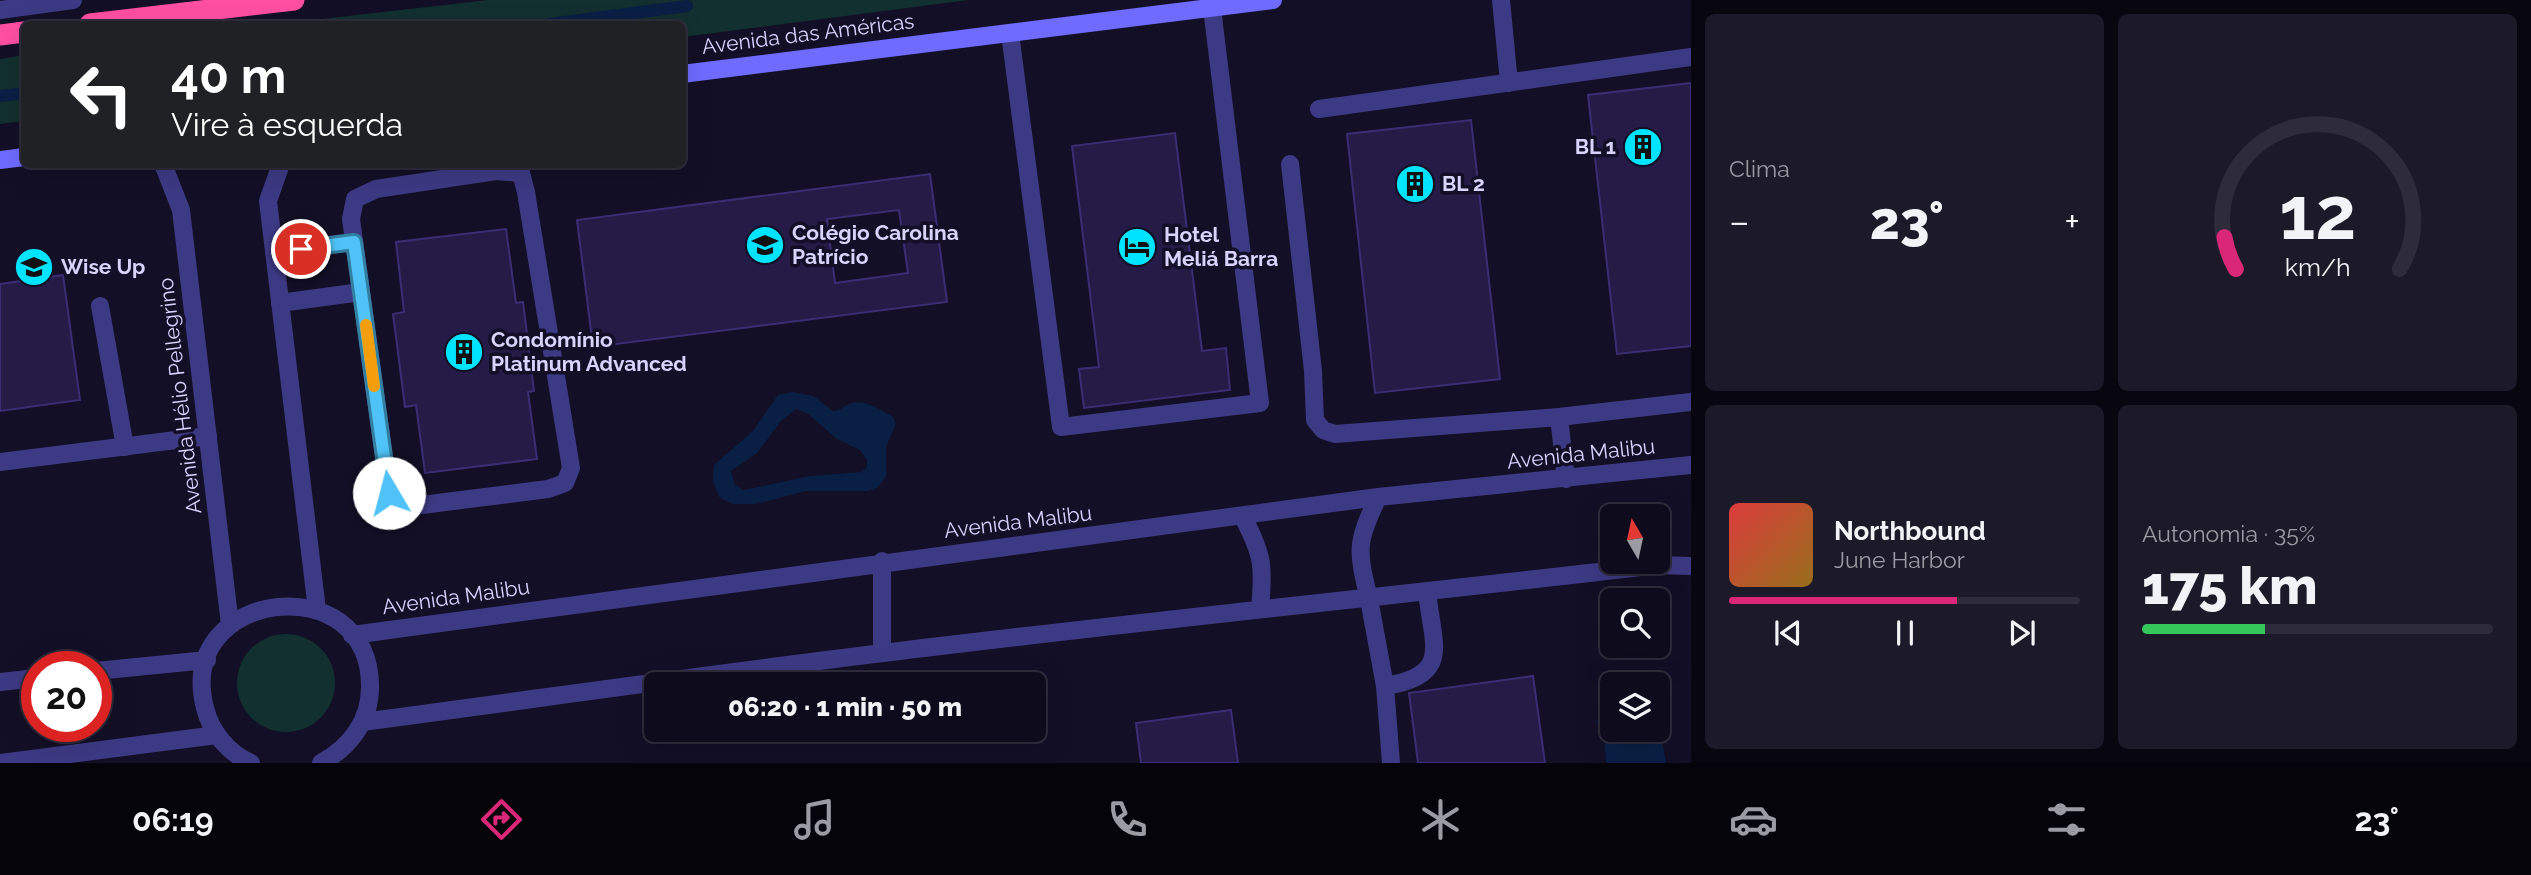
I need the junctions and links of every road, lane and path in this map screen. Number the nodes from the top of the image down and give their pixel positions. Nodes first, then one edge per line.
1 (73, 0) edge
2 (294, 0) edge
3 (1273, 0) edge
4 (1501, 0) edge
5 (1212, 8) junction
6 (0, 10) edge
7 (116, 21) edge
8 (21, 32) edge
9 (1010, 33) junction
10 (0, 35) edge
11 (1691, 57) edge
12 (686, 74) edge
13 (1509, 83) junction
14 (1319, 109) dead end
15 (21, 157) edge
16 (0, 160) edge
17 (1290, 164) dead end
18 (165, 168) edge
19 (280, 168) edge
20 (354, 242) junction
21 (274, 252) junction
22 (361, 292) junction
23 (280, 303) junction
24 (100, 306) dead end
25 (1691, 402) edge
26 (1559, 417) junction
27 (208, 436) junction
28 (125, 447) junction
29 (0, 462) edge
30 (1691, 465) edge
31 (1566, 479) junction
32 (1378, 497) junction
33 (1243, 517) junction
34 (882, 561) junction
35 (1691, 566) edge
36 (1427, 592) junction
37 (1369, 599) junction
38 (1260, 609) junction
39 (317, 610) junction
40 (230, 625) junction
41 (352, 635) junction
42 (882, 653) junction
43 (206, 660) junction
44 (112, 669) edge
45 (21, 680) edge
46 (0, 682) edge
47 (1384, 686) junction
48 (362, 722) junction
49 (217, 735) junction
50 (328, 761) edge
51 (248, 762) edge
52 (0, 763) edge
53 (1391, 763) edge

1 - 6 street
2 - 7 highway
3 - 5 main road, Avenida das Américas
4 - 13 street
5 - 9 main road, Avenida das Américas
5 - 9 street
8 - 10 highway
9 - 12 main road, Avenida das Américas
11 - 13 street
13 - 14 street
15 - 16 main road
17 - 26 street
18 - 27 street, Avenida Hélio Pellegrino
19 - 21 street
20 - 21 street
20 - 22 street
20 - 22 street
21 - 23 street
22 - 23 street
23 - 39 street
24 - 28 street
25 - 26 street
26 - 31 street
27 - 28 street
27 - 40 street, Avenida Hélio Pellegrino
28 - 29 street
30 - 31 street, Avenida Malibu
31 - 32 street, Avenida Malibu
32 - 33 street, Avenida Malibu
32 - 37 street
33 - 34 street, Avenida Malibu
33 - 38 street
34 - 41 street, Avenida Malibu
34 - 42 street
35 - 36 street
36 - 37 street
36 - 47 street
37 - 38 street
37 - 47 street
38 - 42 street
39 - 40 street
39 - 41 street
40 - 43 street
41 - 48 street
42 - 48 street
43 - 44 street
43 - 49 street
45 - 46 street
47 - 53 street
48 - 50 street
49 - 51 street
49 - 52 street

